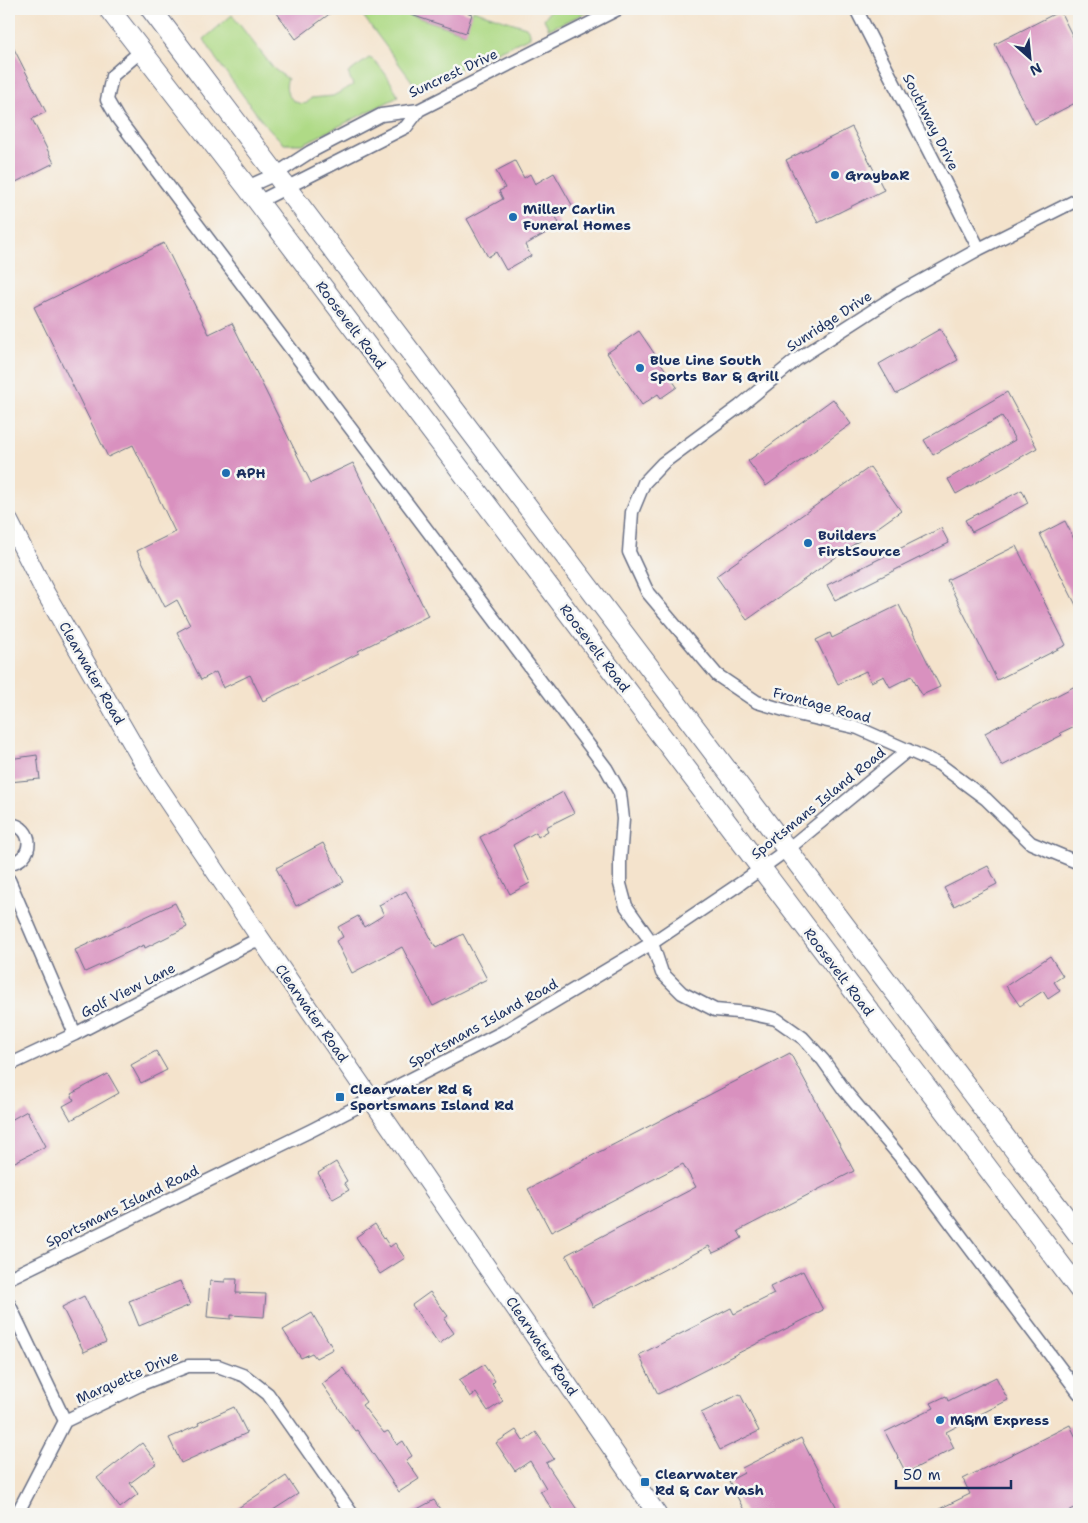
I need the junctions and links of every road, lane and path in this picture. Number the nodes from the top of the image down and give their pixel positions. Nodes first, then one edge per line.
1 (109, 9) edge
2 (151, 9) edge
3 (618, 9) edge
4 (856, 9) edge
5 (141, 51) junction
6 (419, 110) junction
7 (282, 181) junction
8 (253, 194) junction
9 (1079, 199) edge
10 (979, 249) junction
11 (632, 512) joint
12 (9, 521) edge
13 (908, 750) junction
14 (9, 824) edge
15 (788, 849) junction
16 (9, 863) edge
17 (1079, 863) edge
18 (761, 869) junction
19 (9, 880) edge
20 (260, 938) junction
21 (652, 943) junction
22 (75, 1034) junction
23 (9, 1065) edge
24 (373, 1100) junction
25 (1079, 1235) edge
26 (9, 1278) edge
27 (1079, 1289) edge
28 (9, 1304) edge
29 (1079, 1393) edge
30 (65, 1421) junction
31 (17, 1514) edge
32 (352, 1514) edge
33 (657, 1514) edge

1 - 5 main road, Roosevelt Road
2 - 7 main road
3 - 6 street, Suncrest Drive
4 - 10 street, Southway Drive
5 - 8 main road, Roosevelt Road
5 - 21 street
6 - 7 street
6 - 7 street, Suncrest Drive
7 - 8 street, Suncrest Drive
7 - 8 street
7 - 15 main road
8 - 18 main road, Roosevelt Road
9 - 10 street, Sunridge Drive
10 - 11 street, Sunridge Drive
11 - 13 street, Frontage Road
12 - 20 street, Clearwater Road
13 - 15 street, Sportsmans Island Road
13 - 17 street, Frontage Road
14 - 16 street
15 - 18 street, Sportsmans Island Road
15 - 25 main road
18 - 21 street, Sportsmans Island Road
18 - 27 main road, Roosevelt Road
19 - 22 street
20 - 22 street, Golf View Lane
20 - 24 street, Clearwater Road
21 - 24 street, Sportsmans Island Road
21 - 29 street
22 - 23 street, Golf View Lane
24 - 26 street, Sportsmans Island Road
24 - 33 street, Clearwater Road
28 - 30 street, Marquette Drive
30 - 31 street
30 - 32 street, Marquette Drive

